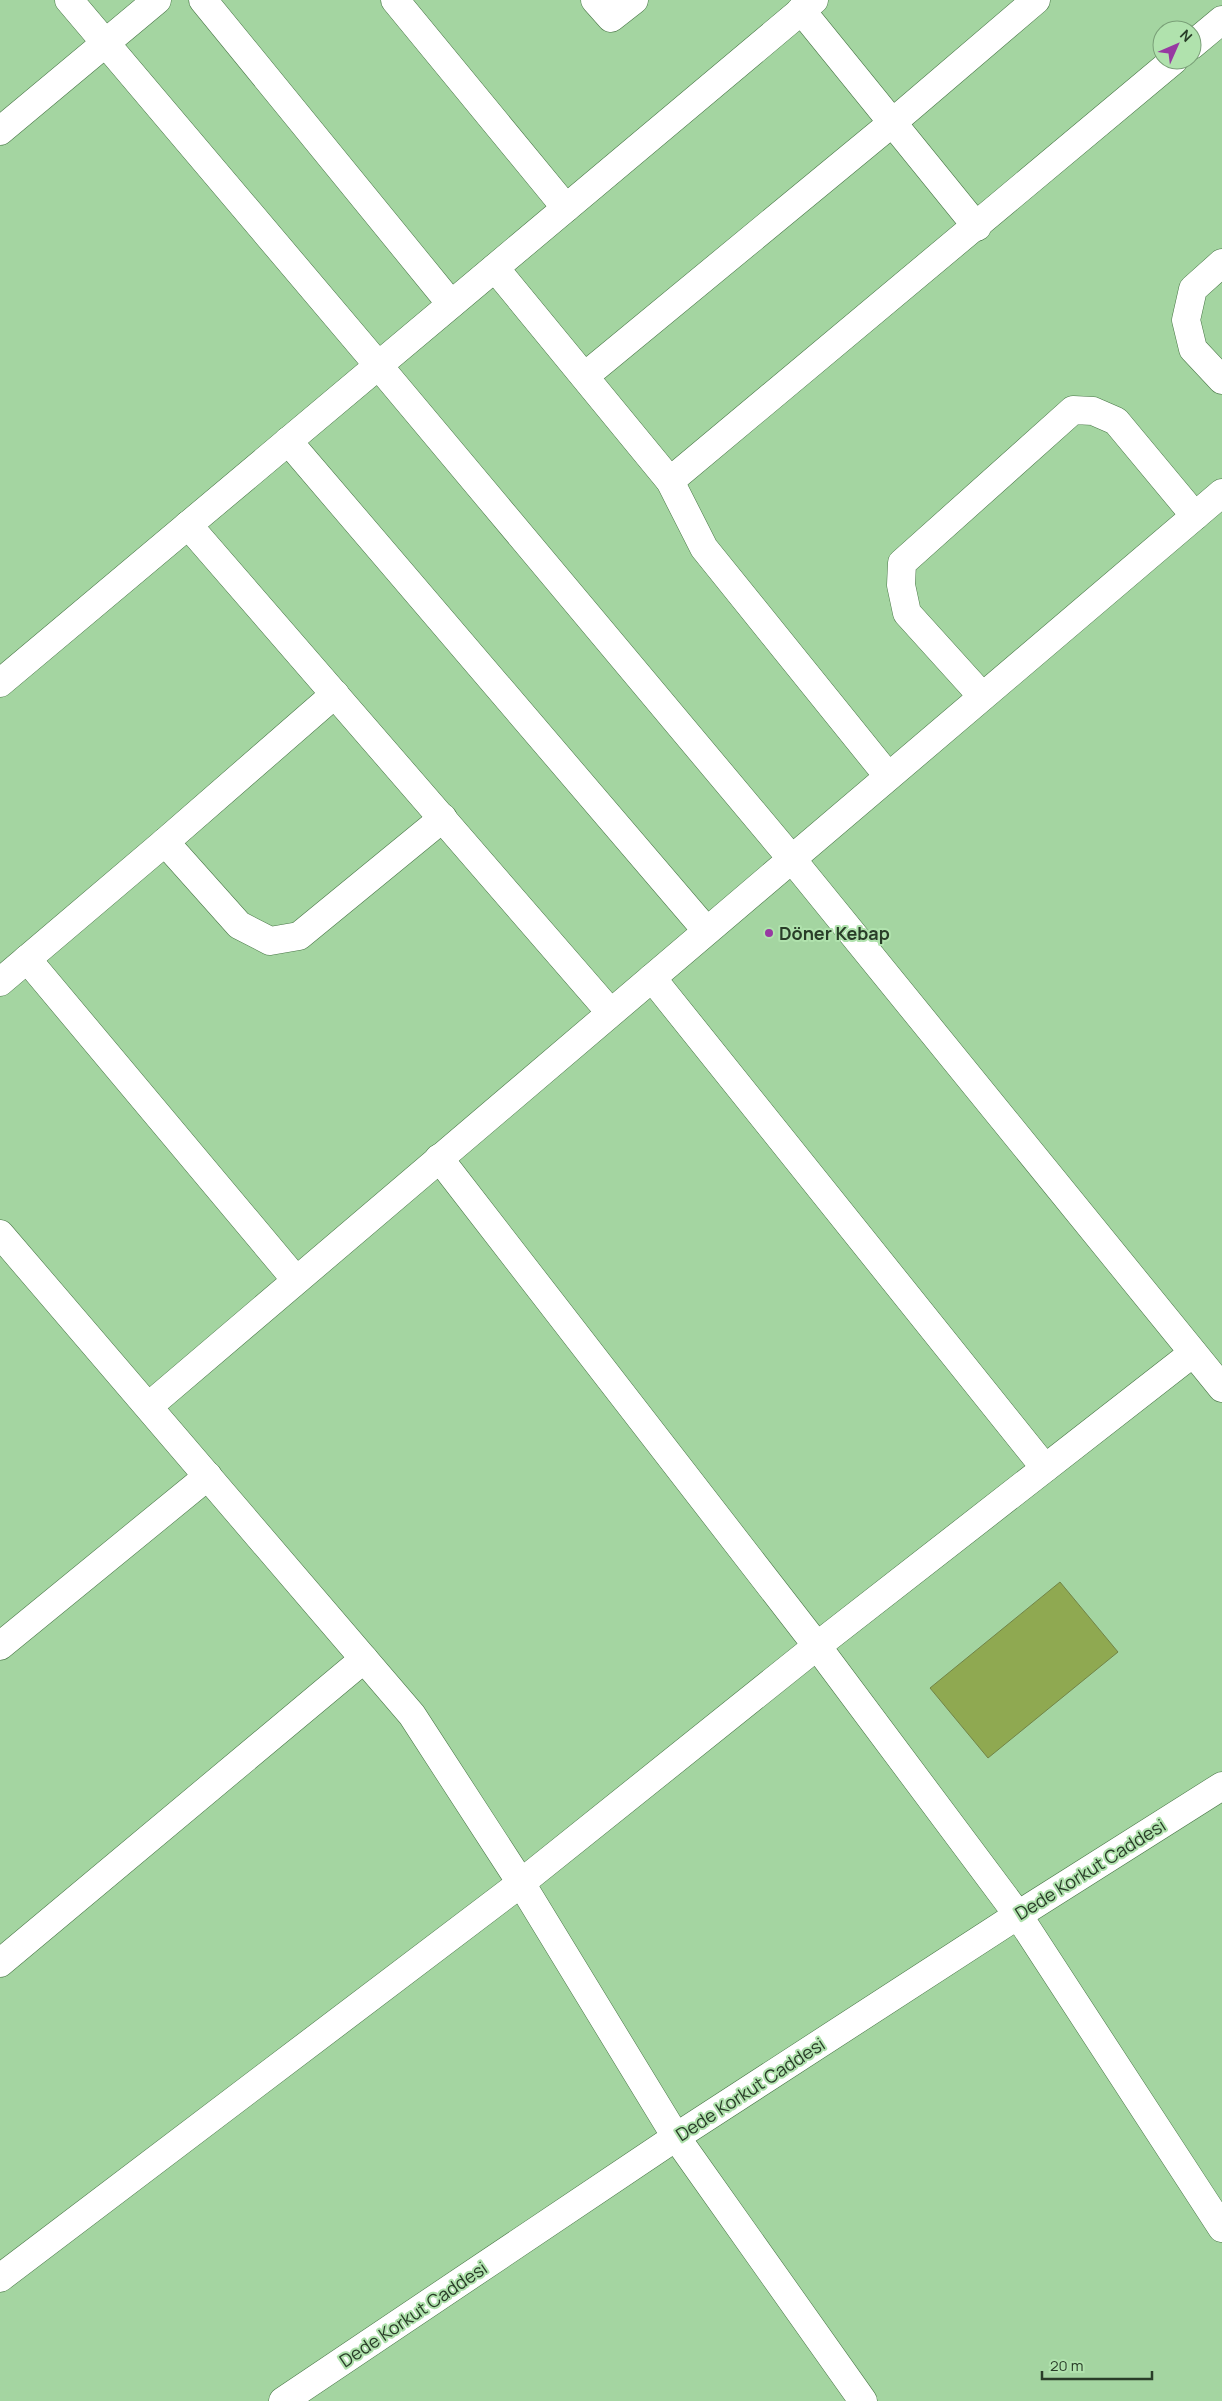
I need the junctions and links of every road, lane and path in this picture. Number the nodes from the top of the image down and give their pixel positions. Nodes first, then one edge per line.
1 (69, 0) edge
2 (157, 0) edge
3 (203, 0) edge
4 (394, 0) edge
5 (595, 0) edge
6 (634, 0) edge
7 (1036, 0) edge
8 (808, 5) edge
9 (1222, 20) edge
10 (1202, 37) edge
11 (106, 44) junction
12 (1162, 70) edge
13 (892, 122) junction
14 (0, 131) edge
15 (566, 208) junction
16 (977, 227) junction
17 (1222, 263) edge
18 (495, 268) junction
19 (451, 304) junction
20 (378, 365) junction
21 (585, 376) junction
22 (1222, 380) edge
23 (288, 441) junction
24 (670, 481) junction
25 (1222, 493) edge
26 (1195, 516) junction
27 (188, 525) junction
28 (0, 683) edge
29 (334, 694) junction
30 (982, 696) junction
31 (888, 776) junction
32 (443, 818) junction
33 (165, 842) junction
34 (791, 858) junction
35 (706, 930) junction
36 (27, 959) junction
37 (652, 978) junction
38 (0, 982) edge
39 (610, 1012) junction
40 (439, 1158) junction
41 (0, 1234) edge
42 (296, 1280) junction
43 (1193, 1353) junction
44 (1222, 1388) edge
45 (148, 1406) junction
46 (1046, 1468) junction
47 (208, 1476) junction
48 (0, 1646) edge
49 (817, 1646) junction
50 (364, 1659) junction
51 (1222, 1786) edge
52 (521, 1883) junction
53 (1018, 1914) junction
54 (0, 1963) edge
55 (676, 2137) junction
56 (1222, 2228) edge
57 (0, 2278) edge
58 (283, 2401) edge
59 (863, 2401) edge

1 - 11 street
2 - 11 street
3 - 19 street
4 - 15 street
5 - 6 street
7 - 13 street
8 - 13 street
8 - 15 street
9 - 10 street
11 - 14 street
11 - 20 street
12 - 16 street
13 - 16 street
13 - 21 street
15 - 18 street
16 - 24 street
17 - 22 street
18 - 19 street
18 - 21 street
19 - 20 street
20 - 23 street
20 - 34 street
21 - 24 street
23 - 27 street
23 - 35 street
24 - 31 street
25 - 26 street
26 - 30 street
26 - 30 street
27 - 28 street
27 - 29 street
29 - 32 street
29 - 33 street
30 - 31 street
31 - 34 street
32 - 33 street
32 - 39 street
33 - 36 street
34 - 35 street
34 - 43 street
35 - 37 street
36 - 38 street
36 - 42 street
37 - 39 street
37 - 46 street
39 - 40 street
40 - 42 street
40 - 49 street
41 - 45 street
42 - 45 street
43 - 44 street
43 - 46 street
45 - 47 street
46 - 49 street
47 - 48 street
47 - 50 street
49 - 52 street
49 - 53 street
50 - 52 street
50 - 54 street
51 - 53 street, Dede Korkut Caddesi
52 - 55 street
52 - 57 street
53 - 55 street, Dede Korkut Caddesi
53 - 56 street
55 - 58 street, Dede Korkut Caddesi
55 - 59 street

